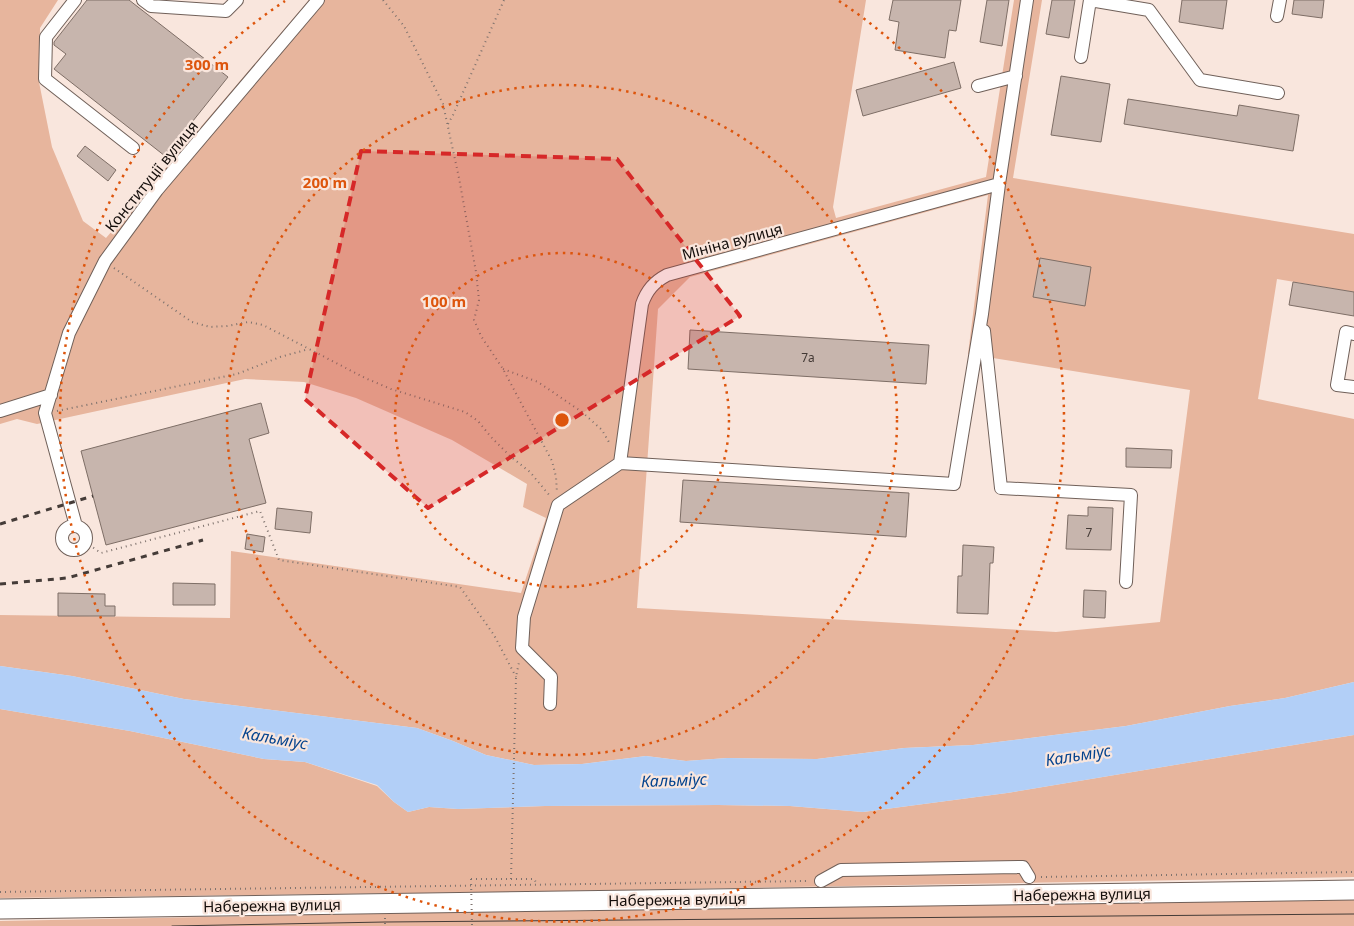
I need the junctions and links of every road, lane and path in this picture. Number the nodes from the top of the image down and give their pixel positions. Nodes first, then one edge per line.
1 (75, 0) edge
2 (143, 0) edge
3 (237, 0) edge
4 (318, 0) edge
5 (383, 0) edge
6 (504, 0) edge
7 (1027, 0) edge
8 (1090, 0) edge
9 (1280, 0) edge
10 (1277, 16) dead end
11 (1081, 57) dead end
12 (1016, 76) junction
13 (978, 86) dead end
14 (1278, 93) dead end
15 (448, 124) junction
16 (133, 148) dead end
17 (999, 184) junction
18 (105, 261) junction
19 (982, 314) junction
20 (1354, 334) edge
21 (309, 349) junction
22 (504, 369) junction
23 (1354, 387) edge
24 (50, 395) junction
25 (0, 411) edge
26 (45, 413) junction
27 (620, 463) junction
28 (558, 505) junction
29 (76, 526) junction
30 (85, 542) junction
31 (1126, 582) dead end
32 (550, 704) dead end
33 (1354, 872) edge
34 (1029, 877) joint
35 (511, 879) junction
36 (821, 881) joint
37 (537, 884) junction
38 (1354, 890) edge
39 (0, 892) edge
40 (0, 909) edge
41 (385, 916) dead end
42 (385, 926) edge
43 (472, 926) edge

1 - 16 street
2 - 3 street
4 - 18 street, Конституції вулиця
5 - 15 path
6 - 15 path
7 - 12 street
8 - 11 street
8 - 14 street
9 - 10 street
12 - 13 street
12 - 17 street
15 - 22 path
17 - 19 street
17 - 27 street, Мініна вулиця
18 - 21 path
18 - 24 street, Конституції вулиця
19 - 27 street
19 - 31 street
20 - 23 street
21 - 26 path
21 - 28 path
22 - 27 path
22 - 28 path
24 - 25 street
24 - 26 street, Конституції вулиця
26 - 29 street
27 - 28 street
28 - 32 street
29 - 30 street
29 - 30 street
30 - 35 path
33 - 34 path
34 - 36 street
35 - 37 path
35 - 43 path, bridge
36 - 37 path
37 - 39 path
38 - 40 highway, Набережна вулиця
41 - 42 path

